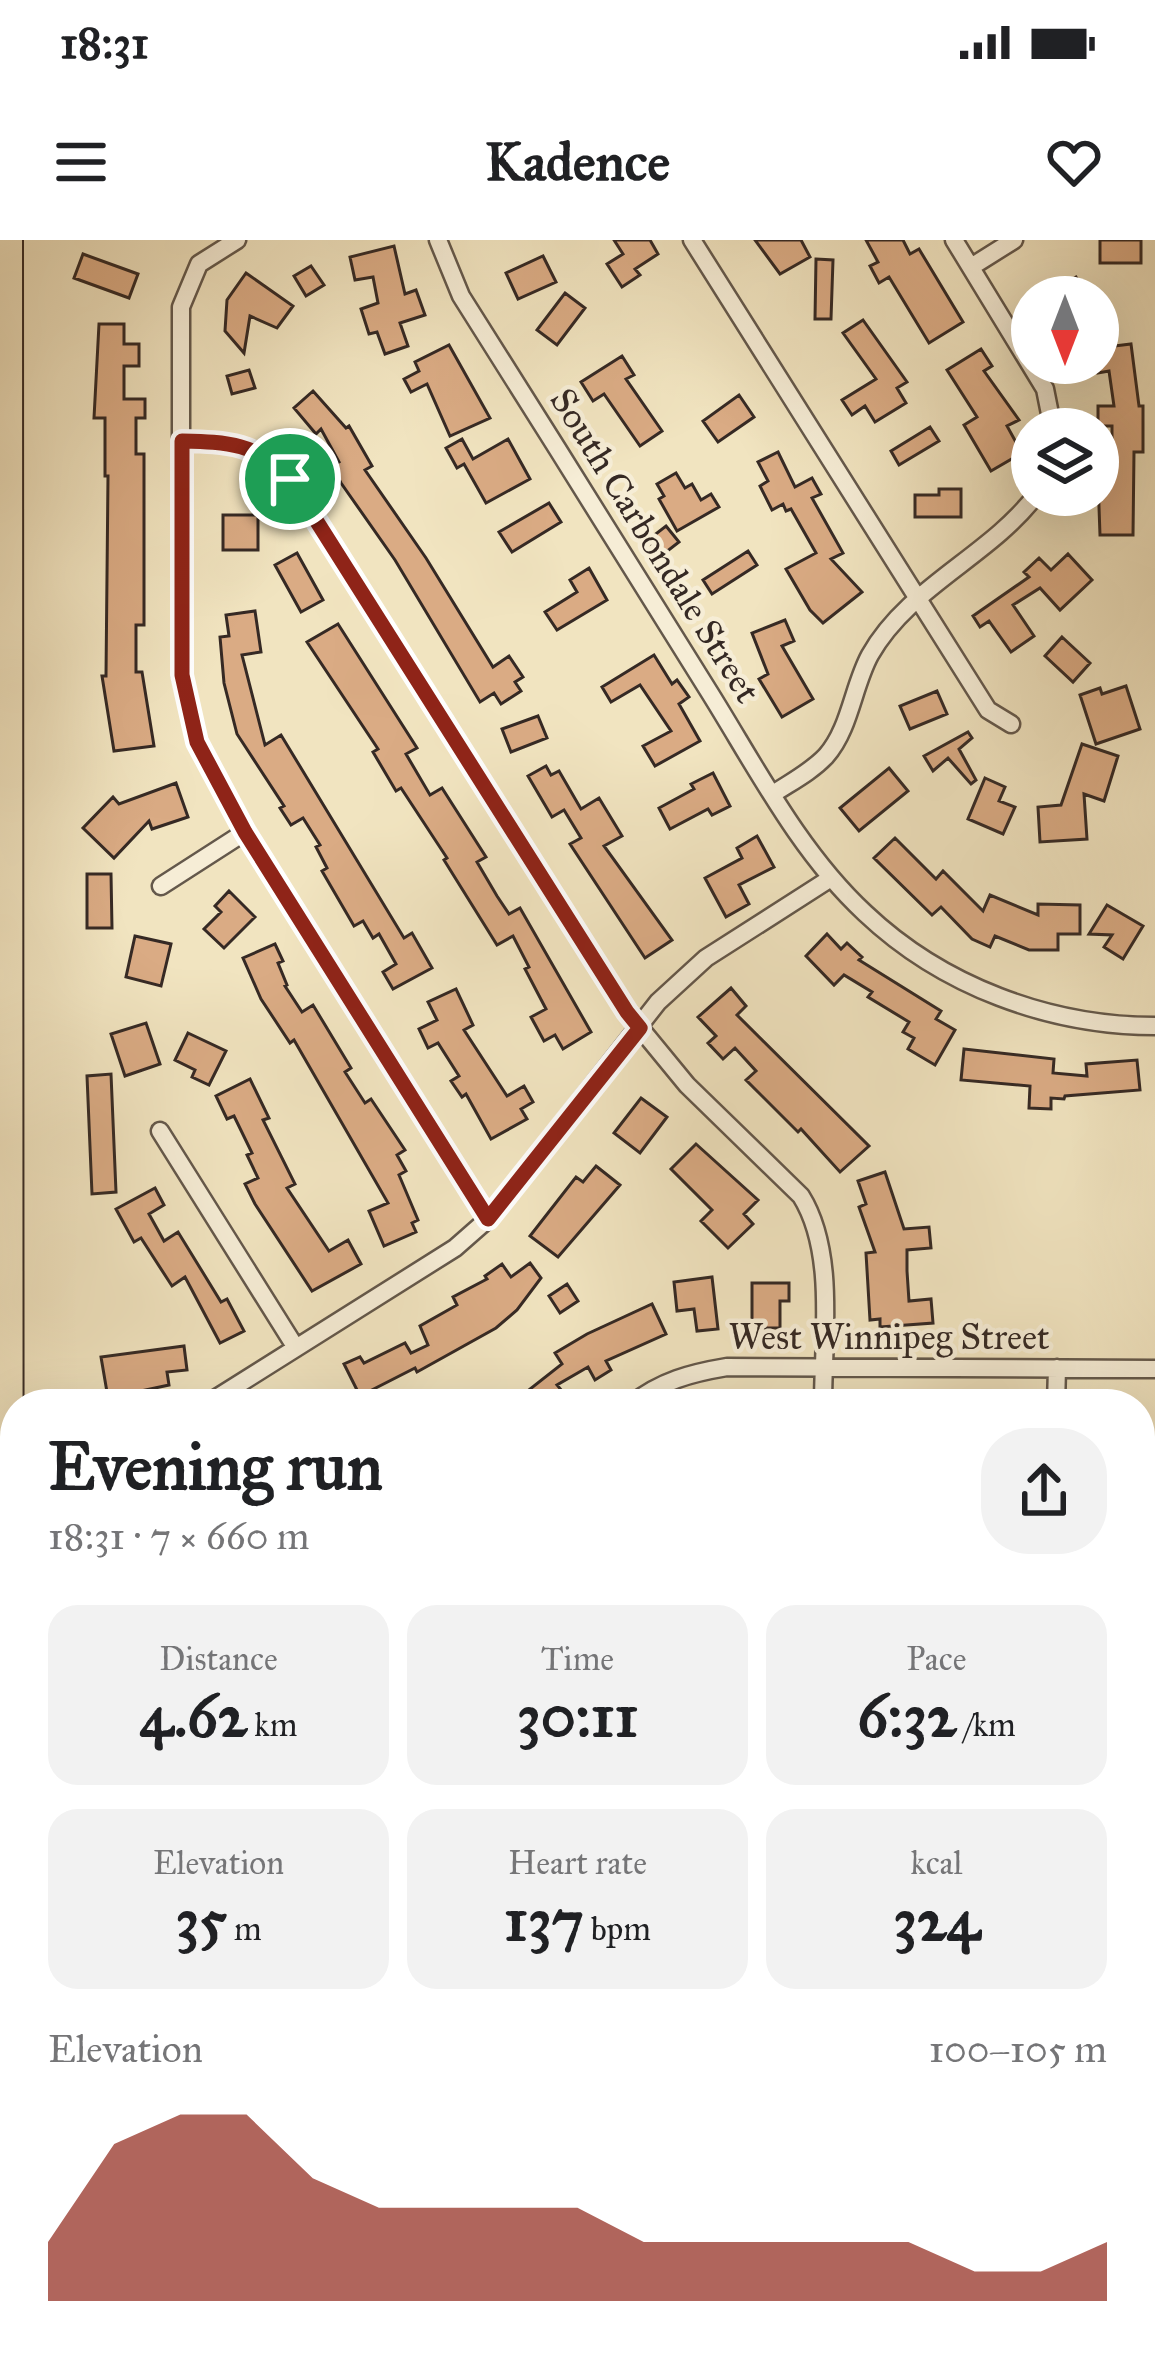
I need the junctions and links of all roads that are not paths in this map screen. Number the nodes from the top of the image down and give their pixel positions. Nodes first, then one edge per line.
1 (10, 240) edge
2 (237, 240) edge
3 (438, 240) edge
4 (692, 240) edge
5 (954, 240) edge
6 (1014, 240) edge
7 (971, 267) junction
8 (1049, 408) edge
9 (182, 441) junction
10 (1016, 516) edge
11 (917, 599) junction
12 (1011, 724) dead end
13 (773, 794) junction
14 (245, 832) junction
15 (831, 878) junction
16 (160, 886) dead end
17 (1155, 1027) edge
18 (640, 1028) junction
19 (160, 1131) dead end
20 (488, 1219) junction
21 (296, 1348) junction
22 (823, 1367) junction
23 (1057, 1368) junction
24 (1155, 1369) edge
25 (12, 1389) edge
26 (232, 1389) edge
27 (652, 1389) edge
28 (823, 1389) edge
29 (1056, 1389) edge

1 - 25 main road
2 - 9 street
3 - 13 street, South Carbondale Street
4 - 11 street
5 - 7 street
6 - 7 street
7 - 8 street
9 - 14 street
9 - 18 street
10 - 11 street
11 - 12 street
11 - 13 street
13 - 15 street, South Carbondale Street
14 - 16 street
14 - 20 street
15 - 17 street, South Carbondale Street
15 - 18 street
18 - 20 street
18 - 22 street
19 - 21 street
20 - 21 street
21 - 26 street
22 - 23 street, West Winnipeg Street
22 - 27 street, West Winnipeg Street
22 - 28 street
23 - 24 street, West Winnipeg Street
23 - 29 street

